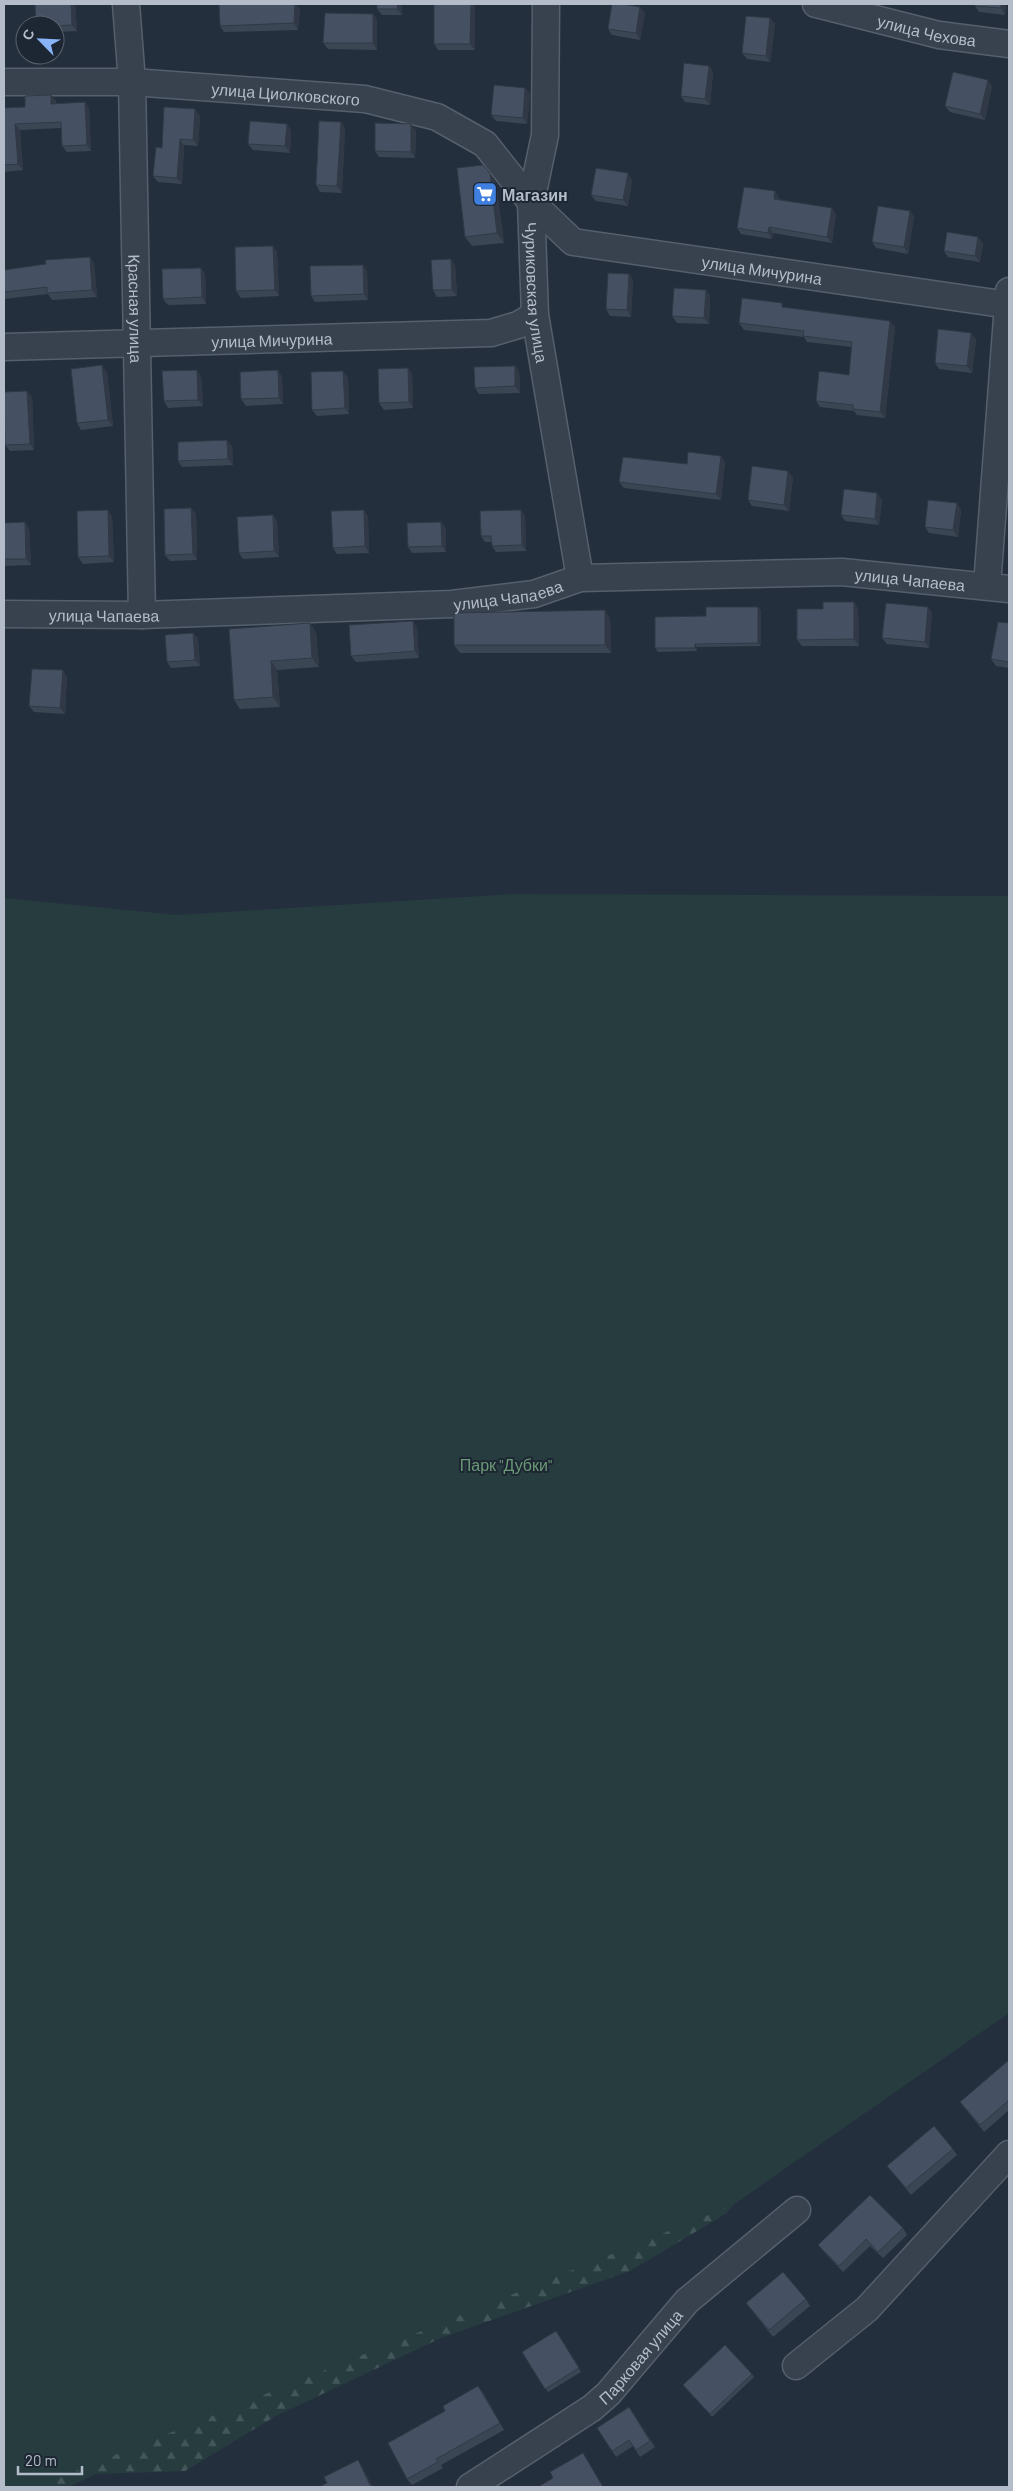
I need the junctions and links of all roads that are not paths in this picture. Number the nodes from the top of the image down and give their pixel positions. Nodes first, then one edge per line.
1 (126, 4) edge
2 (546, 4) edge
3 (816, 4) edge
4 (1009, 44) edge
5 (4, 82) edge
6 (132, 82) junction
7 (531, 202) junction
8 (1009, 300) edge
9 (535, 315) junction
10 (138, 342) junction
11 (4, 347) edge
12 (580, 578) junction
13 (998, 587) edge
14 (4, 614) edge
15 (142, 615) junction
16 (1009, 2154) edge
17 (798, 2210) dead end
18 (796, 2366) dead end
19 (470, 2487) edge

1 - 6 street, Красная улица
2 - 7 street, Чуриковская улица
3 - 4 street, улица Чехова
5 - 6 street, улица Циолковского
6 - 7 street, улица Циолковского
6 - 10 street, Красная улица
7 - 8 street, улица Мичурина
7 - 9 street, Чуриковская улица
8 - 13 street
9 - 10 street, улица Мичурина
9 - 12 street, Чуриковская улица
10 - 11 street, улица Мичурина
10 - 15 street, Красная улица
12 - 13 street, улица Чапаева
12 - 15 street, улица Чапаева
14 - 15 street, улица Чапаева
16 - 18 street
17 - 19 street, Парковая улица

